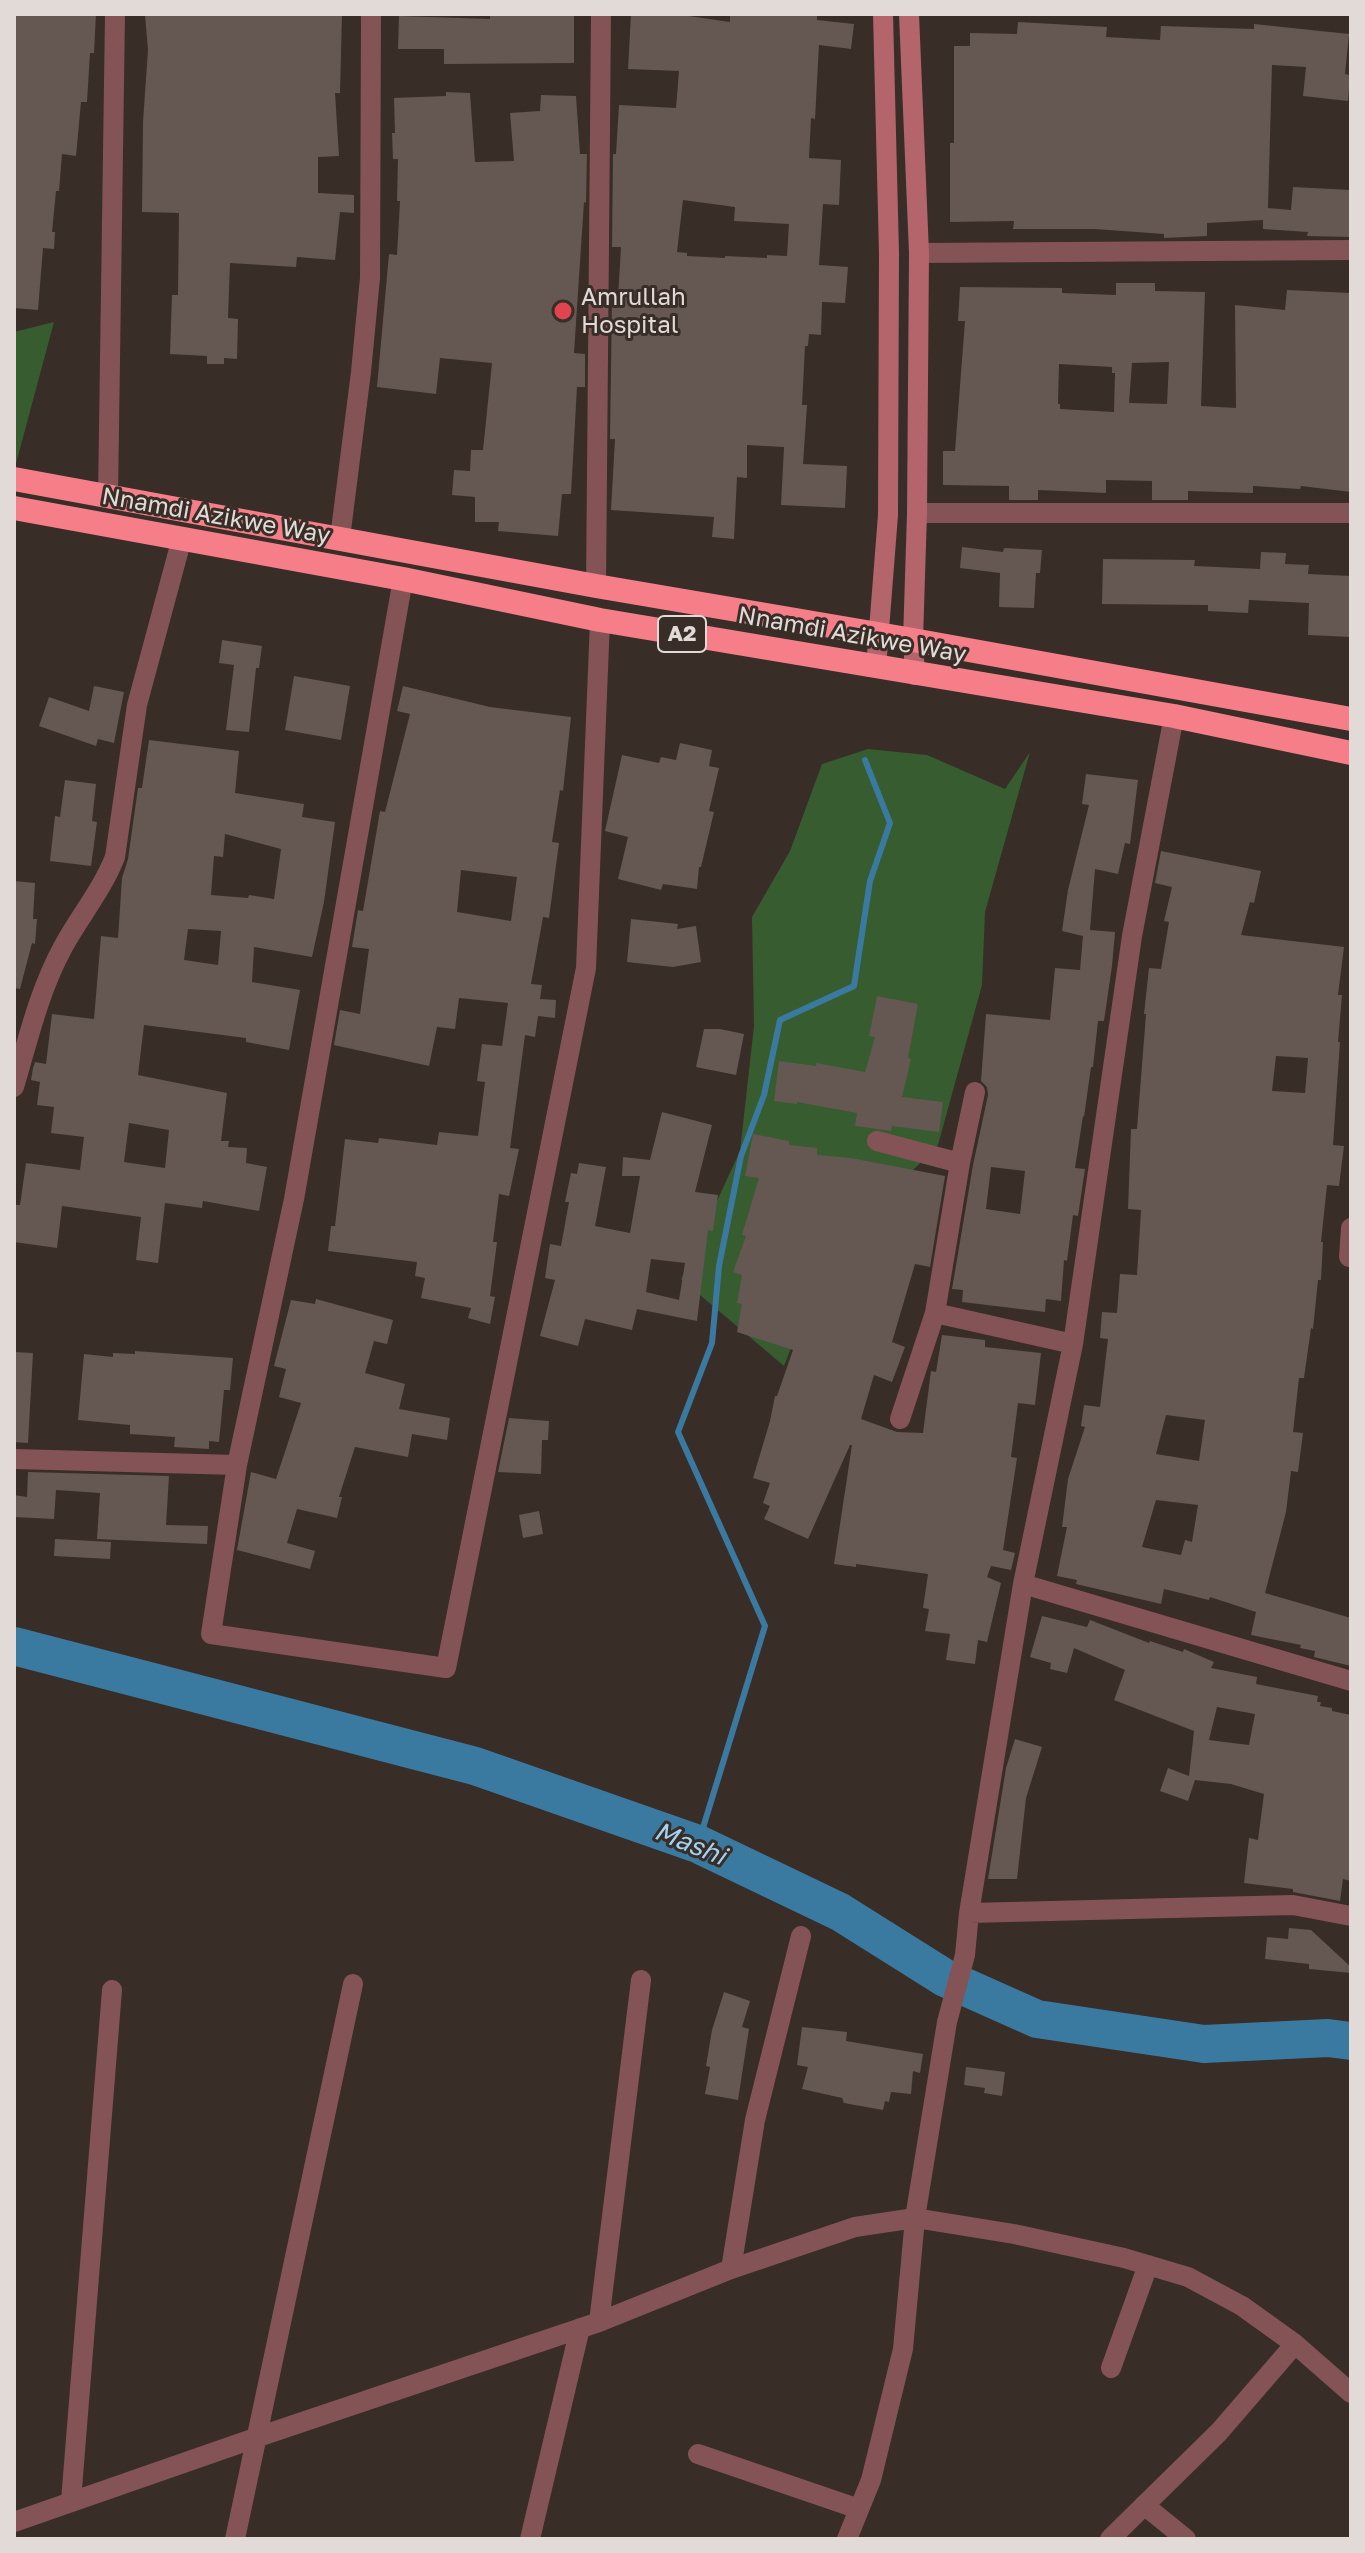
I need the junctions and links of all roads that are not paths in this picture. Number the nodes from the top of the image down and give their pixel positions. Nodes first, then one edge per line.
1 (115, 14) edge
2 (371, 14) edge
3 (601, 14) edge
4 (883, 14) edge
5 (909, 14) edge
6 (1351, 250) edge
7 (919, 253) junction
8 (14, 479) edge
9 (108, 497) junction
10 (14, 508) edge
11 (917, 513) junction
12 (1351, 513) edge
13 (182, 538) junction
14 (340, 538) junction
15 (403, 579) junction
16 (596, 586) junction
17 (600, 620) junction
18 (879, 634) junction
19 (913, 640) junction
20 (876, 668) junction
21 (915, 675) junction
22 (1174, 716) junction
23 (1351, 719) edge
24 (1351, 753) edge
25 (14, 1087) edge
26 (975, 1092) dead end
27 (877, 1141) dead end
28 (960, 1163) junction
29 (1351, 1228) edge
30 (1349, 1257) dead end
31 (935, 1313) junction
32 (1073, 1344) junction
33 (900, 1419) dead end
34 (14, 1459) edge
35 (237, 1465) junction
36 (1023, 1584) junction
37 (1351, 1681) edge
38 (969, 1913) junction
39 (1351, 1916) edge
40 (801, 1936) dead end
41 (641, 1980) dead end
42 (353, 1984) dead end
43 (112, 1990) dead end
44 (915, 2218) junction
45 (1148, 2265) junction
46 (731, 2269) junction
47 (589, 2325) junction
48 (1295, 2344) junction
49 (1111, 2368) dead end
50 (1351, 2393) edge
51 (258, 2437) junction
52 (698, 2454) dead end
53 (71, 2501) junction
54 (1144, 2505) junction
55 (859, 2509) junction
56 (14, 2522) edge
57 (235, 2539) edge
58 (530, 2539) edge
59 (847, 2539) edge
60 (1110, 2539) edge
61 (1186, 2539) edge

1 - 9 street
2 - 14 street
3 - 16 street
4 - 18 street
5 - 7 street
6 - 7 street
7 - 11 street
8 - 9 highway, Nnamdi Azikwe Way / A2
9 - 14 highway, Nnamdi Azikwe Way / A2
10 - 13 highway, Nnamdi Azikwe Way / A2
11 - 12 street
11 - 19 street
13 - 15 highway, Nnamdi Azikwe Way / A2
13 - 25 street
14 - 16 highway, Nnamdi Azikwe Way / A2
15 - 17 highway, Nnamdi Azikwe Way / A2
15 - 35 street
16 - 18 highway, Nnamdi Azikwe Way / A2
17 - 20 highway, Nnamdi Azikwe Way / A2
17 - 35 street
18 - 19 highway, Nnamdi Azikwe Way / A2
18 - 20 street
19 - 21 street
19 - 23 highway, Nnamdi Azikwe Way / A2
20 - 21 highway, Nnamdi Azikwe Way / A2
21 - 22 highway, Nnamdi Azikwe Way / A2
22 - 24 highway, Nnamdi Azikwe Way / A2
22 - 32 street
26 - 28 street
27 - 28 street
28 - 31 street
29 - 30 street
31 - 32 street
31 - 33 street
32 - 36 street
34 - 35 street
36 - 37 street
36 - 38 street
38 - 39 street
38 - 44 street
40 - 46 street
41 - 47 street
42 - 51 street
43 - 53 street
44 - 45 street
44 - 46 street
44 - 55 street
45 - 48 street
45 - 49 street
46 - 47 street
47 - 51 street
47 - 58 street
48 - 50 street
48 - 54 street
51 - 53 street
51 - 57 street
52 - 55 street
53 - 56 street
54 - 60 street
54 - 61 street
55 - 59 street

